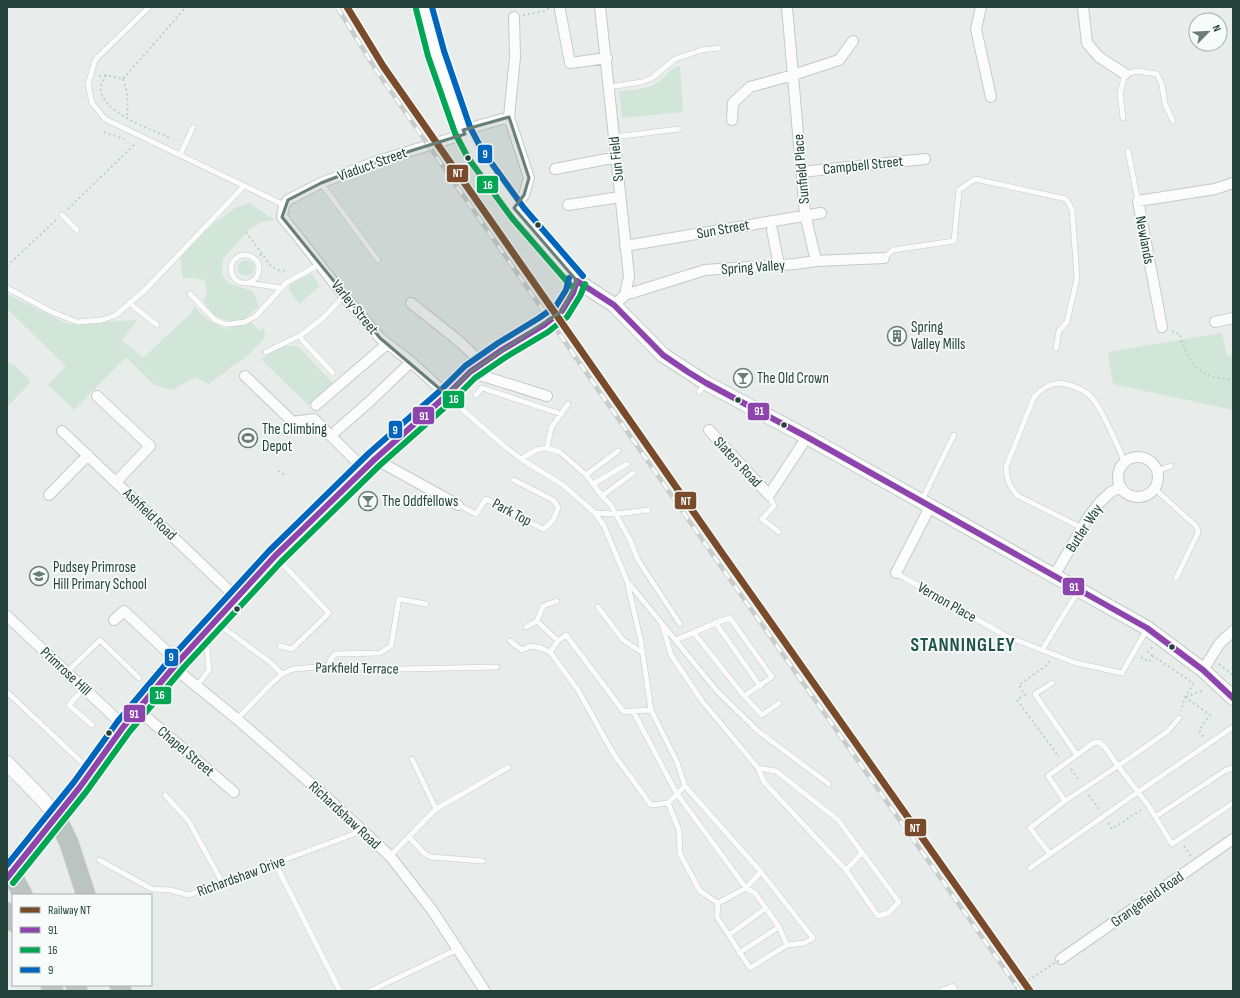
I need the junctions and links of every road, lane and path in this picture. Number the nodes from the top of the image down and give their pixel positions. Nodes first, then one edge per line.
1 (149, 7) edge
2 (186, 7) edge
3 (424, 7) edge
4 (600, 7) edge
5 (787, 7) edge
6 (982, 7) edge
7 (1083, 7) edge
8 (556, 8) edge
9 (514, 17) joint
10 (853, 41) dead end
11 (718, 48) dead end
12 (607, 58) junction
13 (1125, 74) junction
14 (106, 75) junction
15 (792, 75) junction
16 (90, 77) junction
17 (123, 79) junction
18 (609, 87) junction
19 (991, 97) dead end
20 (510, 117) junction
21 (127, 118) junction
22 (1123, 118) dead end
23 (732, 120) dead end
24 (1173, 121) dead end
25 (193, 127) dead end
26 (680, 129) dead end
27 (464, 132) junction
28 (168, 137) dead end
29 (614, 137) junction
30 (136, 143) dead end
31 (1128, 152) dead end
32 (180, 155) junction
33 (617, 157) junction
34 (925, 160) dead end
35 (555, 169) dead end
36 (801, 172) junction
37 (1233, 182) edge
38 (322, 183) junction
39 (244, 186) junction
40 (620, 197) junction
41 (1138, 201) junction
42 (284, 205) junction
43 (568, 205) dead end
44 (514, 208) junction
45 (821, 212) dead end
46 (62, 214) junction
47 (805, 214) junction
48 (77, 230) dead end
49 (772, 230) dead end
50 (246, 232) dead end
51 (625, 246) junction
52 (262, 254) junction
53 (884, 258) joint
54 (256, 259) junction
55 (378, 260) dead end
56 (816, 261) junction
57 (320, 264) junction
58 (780, 265) junction
59 (7, 266) edge
60 (293, 271) dead end
61 (577, 281) junction
62 (249, 283) junction
63 (7, 288) edge
64 (281, 288) junction
65 (190, 294) dead end
66 (625, 295) junction
67 (344, 296) junction
68 (129, 303) junction
69 (411, 303) dead end
70 (614, 306) junction
71 (1233, 318) edge
72 (1215, 322) dead end
73 (157, 325) dead end
74 (1162, 327) joint
75 (301, 335) junction
76 (387, 344) junction
77 (1056, 348) dead end
78 (266, 352) dead end
79 (411, 362) junction
80 (482, 363) junction
81 (470, 372) junction
82 (333, 373) dead end
83 (245, 376) dead end
84 (1233, 380) edge
85 (446, 395) junction
86 (476, 395) dead end
87 (97, 396) dead end
88 (547, 396) dead end
89 (568, 404) dead end
90 (316, 405) dead end
91 (561, 414) junction
92 (62, 430) dead end
93 (337, 430) dead end
94 (708, 430) dead end
95 (954, 435) dead end
96 (807, 437) junction
97 (547, 448) junction
98 (618, 451) dead end
99 (88, 455) junction
100 (375, 459) junction
101 (521, 459) junction
102 (1126, 462) junction
103 (626, 464) dead end
104 (1172, 466) dead end
105 (364, 469) junction
106 (278, 471) dead end
107 (1157, 471) junction
108 (633, 473) dead end
109 (285, 475) dead end
110 (586, 475) junction
111 (514, 480) dead end
112 (116, 482) junction
113 (593, 484) junction
114 (1121, 487) junction
115 (1154, 489) junction
116 (49, 495) dead end
117 (769, 495) junction
118 (602, 496) junction
119 (926, 504) junction
120 (458, 505) joint
121 (648, 510) dead end
122 (595, 514) junction
123 (617, 514) junction
124 (1082, 528) junction
125 (779, 532) dead end
126 (275, 556) junction
127 (896, 573) joint
128 (1054, 576) junction
129 (1176, 578) dead end
130 (627, 581) junction
131 (1080, 590) junction
132 (237, 598) junction
133 (557, 601) dead end
134 (426, 604) dead end
135 (598, 607) dead end
136 (7, 616) edge
137 (114, 620) dead end
138 (537, 621) junction
139 (215, 622) junction
140 (716, 622) junction
141 (662, 624) junction
142 (680, 624) dead end
143 (526, 627) dead end
144 (1147, 628) junction
145 (1233, 632) edge
146 (694, 633) junction
147 (198, 639) junction
148 (675, 640) junction
149 (510, 641) dead end
150 (558, 641) junction
151 (1153, 645) dead end
152 (280, 646) dead end
153 (1042, 650) junction
154 (550, 652) junction
155 (1143, 652) dead end
156 (643, 654) junction
157 (1153, 656) junction
158 (176, 664) junction
159 (328, 666) junction
160 (497, 667) dead end
161 (1203, 670) junction
162 (67, 672) junction
163 (282, 674) junction
164 (139, 678) dead end
165 (1052, 683) dead end
166 (197, 686) junction
167 (760, 686) junction
168 (84, 688) junction
169 (1209, 688) dead end
170 (7, 692) edge
171 (744, 696) junction
172 (1185, 697) junction
173 (1233, 698) edge
174 (779, 703) dead end
175 (138, 710) junction
176 (651, 710) junction
177 (633, 711) junction
178 (1179, 718) joint
179 (237, 719) junction
180 (92, 725) dead end
181 (124, 726) junction
182 (1233, 727) edge
183 (1208, 745) junction
184 (1077, 755) junction
185 (412, 759) dead end
186 (7, 763) edge
187 (1118, 766) junction
188 (509, 767) dead end
189 (758, 768) junction
190 (1233, 768) edge
191 (92, 772) junction
192 (829, 784) dead end
193 (685, 786) junction
194 (234, 792) dead end
195 (1138, 792) junction
196 (677, 794) junction
197 (165, 795) dead end
198 (1065, 801) junction
199 (668, 803) junction
200 (1233, 803) edge
201 (436, 809) junction
202 (56, 816) junction
203 (1155, 817) junction
204 (362, 831) junction
205 (409, 836) junction
206 (1233, 839) edge
207 (862, 853) junction
208 (1050, 854) junction
209 (390, 856) junction
210 (99, 860) dead end
211 (482, 861) dead end
212 (275, 863) junction
213 (7, 865) edge
214 (1030, 868) dead end
215 (846, 870) junction
216 (761, 872) junction
217 (7, 878) edge
218 (222, 882) junction
219 (746, 888) junction
220 (22, 894) edge
221 (86, 894) edge
222 (718, 903) junction
223 (766, 908) junction
224 (779, 927) junction
225 (728, 936) junction
226 (787, 944) junction
227 (458, 949) junction
228 (740, 953) junction
229 (1061, 959) joint
230 (340, 991) edge
231 (370, 991) edge
232 (485, 991) edge
233 (941, 991) edge
234 (955, 991) edge
235 (1011, 991) edge

1 - 16 lane
2 - 17 path
3 - 27 main road
4 - 12 street, Sun Field
5 - 15 street, Sunfield Place
6 - 19 street
7 - 13 street
8 - 9 path
8 - 12 street
9 - 20 street
10 - 15 street
11 - 18 lane
12 - 18 street, Sun Field
13 - 22 lane
13 - 24 lane
14 - 16 path
14 - 17 path
14 - 21 path
15 - 23 street
15 - 36 street, Sunfield Place
16 - 32 lane
17 - 21 path
18 - 29 street, Sun Field
20 - 27 street, Viaduct Street
20 - 44 street
21 - 28 path
25 - 32 lane
26 - 29 lane
27 - 38 street, Viaduct Street
27 - 44 main road
29 - 33 street, Sun Field
30 - 46 path
31 - 41 lane
32 - 39 lane
33 - 35 street
33 - 40 street, Sun Field
34 - 36 street, Campbell Street
36 - 47 street, Sunfield Place
37 - 41 street, Newlands
38 - 42 street, Viaduct Street
38 - 55 lane
39 - 42 lane
39 - 68 lane
40 - 43 street
40 - 51 street, Sun Field
41 - 74 street, Newlands
42 - 57 street, Varley Street
44 - 61 main road
45 - 47 street, Sun Street
46 - 48 lane
46 - 59 path
47 - 51 street, Sun Street
47 - 56 street, Sunfield Place
49 - 58 street
50 - 52 path
51 - 66 street, Sun Field
52 - 54 path
52 - 60 path
53 - 56 street, Spring Valley
53 - 77 lane
54 - 62 lane
54 - 62 lane
56 - 58 street, Spring Valley
57 - 64 lane
57 - 67 street, Varley Street
58 - 66 street, Spring Valley
61 - 70 main road
61 - 80 main road
62 - 64 lane
63 - 68 lane
64 - 65 lane
66 - 70 street
67 - 75 lane
67 - 76 street, Varley Street
68 - 73 lane
69 - 80 street
70 - 96 main road
71 - 72 street
74 - 84 path
75 - 78 lane
75 - 82 lane
76 - 79 street, Varley Street
76 - 90 street
79 - 85 street, Varley Street
79 - 93 street
80 - 81 main road
81 - 85 main road
81 - 88 street
83 - 105 street
85 - 100 main road
85 - 101 lane
86 - 91 lane
87 - 112 street
89 - 91 lane
91 - 97 lane
92 - 99 street, Ashfield Road
94 - 117 street, Slaters Road
95 - 119 lane
96 - 117 street, Slaters Road
96 - 119 main road
97 - 101 lane
97 - 110 lane
98 - 110 lane
99 - 112 street, Ashfield Road
99 - 116 street
100 - 105 main road
100 - 120 street
101 - 122 lane
102 - 107 street
102 - 114 street
102 - 124 lane
103 - 113 lane
104 - 107 lane
105 - 126 main road
106 - 109 path
107 - 115 street
108 - 118 lane
110 - 113 lane
111 - 120 lane, Park Top
112 - 132 street, Ashfield Road
113 - 118 lane
114 - 115 street
114 - 124 street, Butler Way
115 - 129 lane
117 - 125 lane
118 - 123 lane
119 - 127 street
119 - 128 main road
121 - 123 lane
122 - 123 lane
122 - 130 lane
123 - 142 lane
124 - 128 street, Butler Way
126 - 132 main road
126 - 152 lane
127 - 153 lane, Vernon Place
128 - 131 main road
130 - 141 lane
130 - 156 lane
131 - 144 main road
131 - 153 lane
132 - 139 main road
133 - 138 lane
134 - 159 lane
135 - 156 lane
136 - 162 street, Primrose Hill
137 - 158 street, Richardshaw Road
138 - 143 lane
138 - 150 lane
139 - 147 main road
139 - 163 lane
140 - 146 lane
140 - 167 lane
140 - 167 lane
141 - 148 lane
141 - 189 lane
144 - 153 lane, Vernon Place
144 - 161 main road
145 - 161 street
146 - 148 lane
146 - 171 lane
147 - 158 main road
147 - 166 lane
148 - 192 lane
149 - 154 lane
150 - 154 lane
150 - 177 lane
151 - 157 path
154 - 199 lane
155 - 157 path
156 - 176 lane
157 - 172 path
158 - 166 street, Richardshaw Road
158 - 175 main road
159 - 160 lane, Parkfield Terrace
159 - 163 lane, Parkfield Terrace
161 - 173 main road
162 - 164 lane
162 - 168 street, Primrose Hill
163 - 179 lane, Parkfield Terrace
165 - 184 lane
166 - 179 street, Richardshaw Road
167 - 171 lane
168 - 180 lane
168 - 181 street, Primrose Hill
169 - 172 path
170 - 191 lane
171 - 174 lane
172 - 178 path
172 - 183 path
175 - 181 main road
175 - 194 street, Chapel Street
176 - 177 lane
176 - 193 lane
177 - 196 lane
178 - 187 lane
179 - 204 street, Richardshaw Road
181 - 191 main road
182 - 183 lane
183 - 195 lane
184 - 187 lane
184 - 198 lane
185 - 201 lane
186 - 202 main road
187 - 195 lane
187 - 198 lane
188 - 201 lane
189 - 207 lane
189 - 215 lane
190 - 203 lane
191 - 202 main road
193 - 196 lane
193 - 216 lane
195 - 203 lane
195 - 208 lane
196 - 199 lane
196 - 219 lane
197 - 218 lane
198 - 208 lane
199 - 222 lane
200 - 203 lane
201 - 205 lane
202 - 217 main road, bridge
202 - 221 highway
204 - 209 street, Richardshaw Road
204 - 212 lane, Richardshaw Drive
205 - 209 lane
205 - 211 lane
206 - 229 street, Grangefield Road
207 - 215 lane
207 - 215 lane
208 - 214 lane
209 - 227 street, Richardshaw Road
210 - 218 lane, Richardshaw Drive
212 - 218 lane, Richardshaw Drive
212 - 230 lane
213 - 220 highway
216 - 219 lane
216 - 226 lane
219 - 222 lane
219 - 223 lane
222 - 225 lane
223 - 224 lane
223 - 225 lane
224 - 226 lane
224 - 228 lane
225 - 228 lane
226 - 228 lane
227 - 231 lane
227 - 232 street, Richardshaw Road
229 - 235 path, bridge
233 - 234 lane

